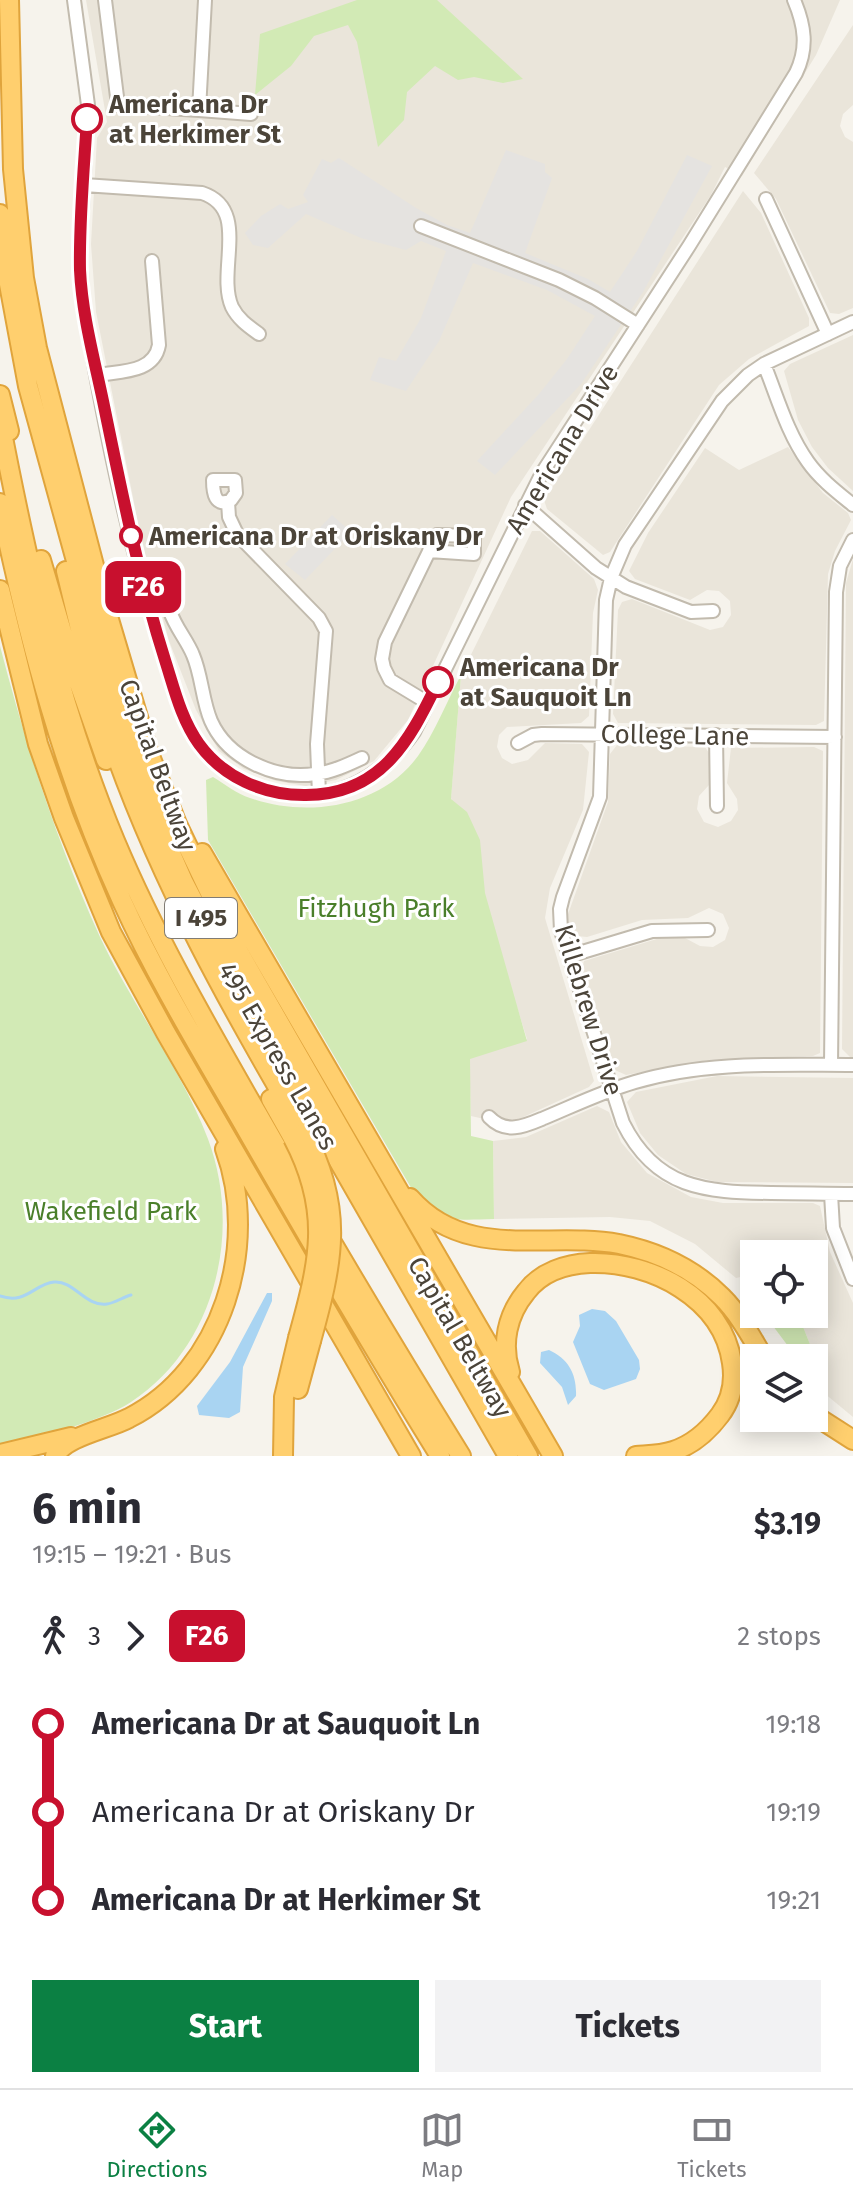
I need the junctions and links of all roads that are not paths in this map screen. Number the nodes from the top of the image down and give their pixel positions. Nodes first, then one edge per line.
1 (9, 0) edge
2 (74, 0) edge
3 (105, 0) edge
4 (205, 0) edge
5 (794, 0) edge
6 (199, 110) junction
7 (251, 114) dead end
8 (84, 185) junction
9 (766, 199) dead end
10 (0, 214) edge
11 (421, 226) dead end
12 (152, 261) dead end
13 (853, 322) edge
14 (638, 325) junction
15 (16, 329) junction
16 (259, 334) dead end
17 (828, 334) junction
18 (764, 364) junction
19 (98, 375) junction
20 (0, 395) edge
21 (0, 422) edge
22 (228, 502) dead end
23 (0, 503) edge
24 (525, 505) junction
25 (853, 505) edge
26 (853, 540) edge
27 (429, 551) dead end
28 (611, 578) junction
29 (0, 590) edge
30 (170, 611) dead end
31 (713, 611) dead end
32 (428, 703) junction
33 (603, 734) junction
34 (716, 735) junction
35 (835, 737) junction
36 (518, 743) dead end
37 (148, 751) junction
38 (362, 758) dead end
39 (318, 774) junction
40 (319, 794) junction
41 (717, 806) dead end
42 (708, 930) dead end
43 (569, 956) junction
44 (831, 1065) junction
45 (853, 1065) edge
46 (195, 1084) junction
47 (611, 1089) junction
48 (489, 1117) dead end
49 (298, 1135) junction
50 (384, 1164) junction
51 (831, 1194) junction
52 (853, 1194) edge
53 (853, 1279) edge
54 (304, 1340) junction
55 (755, 1344) edge
56 (522, 1405) junction
57 (828, 1424) edge
58 (108, 1427) junction
59 (853, 1440) edge
60 (0, 1454) edge
61 (55, 1456) edge
62 (283, 1456) edge
63 (294, 1456) edge
64 (411, 1456) edge
65 (440, 1456) edge
66 (461, 1456) edge
67 (508, 1456) edge
68 (528, 1456) edge
69 (553, 1456) edge
70 (636, 1456) edge

1 - 37 highway, Capital Beltway / I 495
2 - 8 street, Americana Drive
3 - 6 street
4 - 6 street
5 - 14 street, Americana Drive
6 - 7 street
8 - 16 street
8 - 19 street, Americana Drive
9 - 17 street
10 - 15 highway, 495 Express Lanes / I 495
11 - 14 street
12 - 19 street
13 - 17 street, Killebrew Drive
14 - 24 street, Americana Drive
15 - 49 highway
15 - 67 highway, 495 Express Lanes / I 495
17 - 18 street, Killebrew Drive
18 - 25 street
18 - 28 street, Killebrew Drive
19 - 40 street, Americana Drive
20 - 49 highway
21 - 66 highway, 495 Express Lanes / I 495
22 - 39 street
23 - 65 highway, I 495
24 - 28 street
24 - 32 street, Americana Drive
26 - 35 street
27 - 32 street
28 - 31 street
28 - 33 street, Killebrew Drive
29 - 46 highway
30 - 39 street
32 - 40 street, Americana Drive
33 - 34 street, College Lane
33 - 36 street, College Lane
33 - 43 street, Killebrew Drive
34 - 35 street, College Lane
34 - 41 street
35 - 44 street
37 - 50 highway
37 - 68 highway, Capital Beltway / I 495
38 - 39 street
39 - 40 street
42 - 43 street
43 - 47 street, Killebrew Drive
44 - 45 street
44 - 47 street
46 - 58 highway
46 - 64 highway
47 - 48 street
47 - 51 street, Killebrew Drive
49 - 54 highway, bridge
50 - 55 highway
50 - 56 highway
51 - 52 street, Killebrew Drive
51 - 53 street
54 - 62 highway
54 - 63 highway
56 - 69 highway
56 - 70 highway
57 - 59 highway
58 - 60 highway
58 - 61 highway

